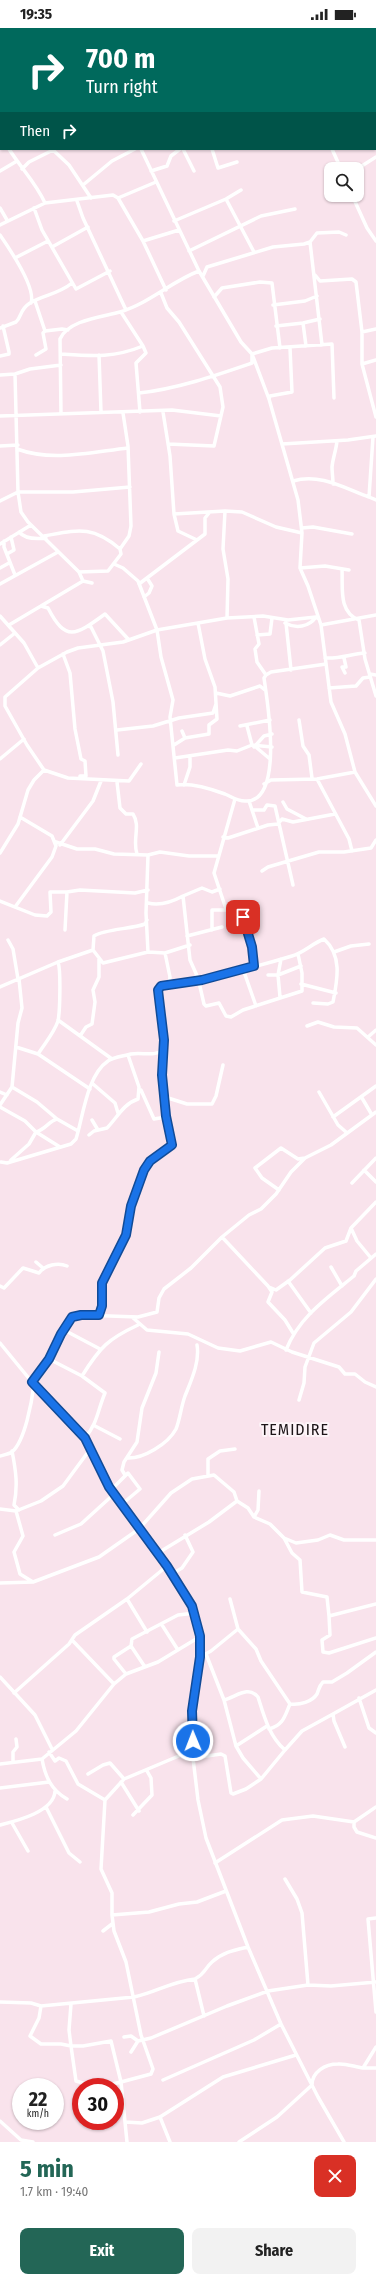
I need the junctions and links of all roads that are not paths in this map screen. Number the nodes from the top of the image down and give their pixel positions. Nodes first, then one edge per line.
1 (10, 150) edge
2 (55, 150) edge
3 (133, 150) edge
4 (141, 150) edge
5 (180, 150) edge
6 (183, 150) edge
7 (212, 150) edge
8 (332, 150) edge
9 (376, 157) edge
10 (17, 161) junction
11 (237, 162) dead end
12 (338, 162) edge
13 (364, 165) edge
14 (22, 169) junction
15 (0, 171) edge
16 (151, 171) junction
17 (194, 171) dead end
18 (156, 182) junction
19 (83, 185) junction
20 (241, 190) dead end
21 (91, 198) junction
22 (118, 198) junction
23 (226, 199) junction
24 (77, 201) junction
25 (355, 202) edge
26 (45, 203) junction
27 (0, 208) edge
28 (34, 208) junction
29 (295, 209) dead end
30 (8, 220) junction
31 (174, 221) junction
32 (241, 224) junction
33 (0, 225) edge
34 (88, 227) junction
35 (179, 230) junction
36 (0, 235) edge
37 (346, 235) dead end
38 (48, 241) junction
39 (143, 241) junction
40 (376, 241) edge
41 (310, 242) junction
42 (52, 247) junction
43 (189, 251) junction
44 (254, 252) junction
45 (14, 258) junction
46 (110, 271) junction
47 (199, 271) junction
48 (315, 275) junction
49 (203, 276) junction
50 (72, 283) junction
51 (166, 290) junction
52 (161, 293) junction
53 (317, 296) junction
54 (214, 297) junction
55 (33, 302) junction
56 (273, 305) junction
57 (126, 310) junction
58 (121, 312) junction
59 (320, 318) junction
60 (303, 323) junction
61 (276, 326) junction
62 (1, 327) edge
63 (376, 329) edge
64 (68, 330) junction
65 (45, 331) junction
66 (362, 332) junction
67 (322, 345) junction
68 (143, 346) junction
69 (306, 346) junction
70 (280, 348) junction
71 (290, 348) junction
72 (61, 354) junction
73 (252, 354) junction
74 (36, 355) dead end
75 (0, 356) edge
76 (99, 356) junction
77 (376, 360) edge
78 (362, 364) junction
79 (61, 365) junction
80 (15, 374) junction
81 (0, 375) edge
82 (213, 376) junction
83 (139, 393) junction
84 (334, 398) dead end
85 (269, 399) junction
86 (101, 412) junction
87 (140, 412) junction
88 (163, 412) junction
89 (123, 413) junction
90 (62, 414) junction
91 (0, 416) edge
92 (16, 416) junction
93 (221, 416) junction
94 (376, 417) edge
95 (374, 436) edge
96 (337, 441) junction
97 (18, 444) junction
98 (168, 444) junction
99 (282, 444) junction
100 (0, 446) edge
101 (128, 448) junction
102 (18, 449) junction
103 (374, 466) edge
104 (293, 481) junction
105 (333, 484) junction
106 (130, 488) junction
107 (18, 492) junction
108 (369, 498) junction
109 (376, 500) edge
110 (0, 501) edge
111 (225, 511) junction
112 (210, 513) junction
113 (174, 514) junction
114 (31, 525) junction
115 (302, 531) junction
116 (19, 532) junction
117 (352, 534) dead end
118 (11, 537) junction
119 (45, 537) junction
120 (197, 540) junction
121 (2, 542) edge
122 (120, 549) junction
123 (58, 552) junction
124 (7, 554) junction
125 (9, 563) junction
126 (114, 564) junction
127 (0, 568) edge
128 (300, 568) junction
129 (342, 569) junction
130 (349, 570) dead end
131 (78, 572) junction
132 (15, 575) junction
133 (147, 578) junction
134 (83, 581) junction
135 (92, 583) dead end
136 (0, 584) edge
137 (140, 584) junction
138 (144, 597) junction
139 (41, 606) junction
140 (376, 615) edge
141 (0, 616) edge
142 (254, 617) junction
143 (227, 618) junction
144 (274, 618) junction
145 (318, 618) junction
146 (359, 620) junction
147 (198, 623) junction
148 (286, 623) junction
149 (8, 625) junction
150 (321, 625) junction
151 (88, 626) junction
152 (157, 630) junction
153 (15, 633) junction
154 (257, 636) junction
155 (130, 640) junction
156 (0, 645) edge
157 (101, 645) junction
158 (365, 653) junction
159 (63, 654) junction
160 (325, 658) junction
161 (344, 658) junction
162 (326, 664) junction
163 (38, 668) junction
164 (291, 670) junction
165 (345, 673) dead end
166 (266, 675) junction
167 (376, 675) edge
168 (370, 676) junction
169 (329, 688) junction
170 (266, 690) junction
171 (216, 693) junction
172 (376, 696) edge
173 (217, 699) junction
174 (4, 701) junction
175 (0, 705) edge
176 (171, 720) junction
177 (270, 720) junction
178 (299, 720) dead end
179 (240, 726) dead end
180 (247, 726) junction
181 (117, 730) junction
182 (182, 731) dead end
183 (272, 734) junction
184 (185, 738) junction
185 (24, 739) junction
186 (174, 745) junction
187 (254, 746) junction
188 (272, 747) junction
189 (118, 755) dead end
190 (190, 756) junction
191 (175, 758) junction
192 (0, 759) edge
193 (270, 759) junction
194 (141, 764) dead end
195 (44, 770) junction
196 (355, 772) junction
197 (78, 778) junction
198 (312, 778) junction
199 (266, 779) junction
200 (316, 779) junction
201 (271, 780) junction
202 (101, 781) junction
203 (117, 782) junction
204 (264, 784) junction
205 (184, 785) junction
206 (235, 799) junction
207 (249, 801) junction
208 (283, 802) dead end
209 (376, 806) edge
210 (253, 810) junction
211 (335, 814) junction
212 (20, 817) junction
213 (307, 820) junction
214 (278, 824) junction
215 (258, 828) junction
216 (223, 837) junction
217 (376, 840) edge
218 (58, 844) junction
219 (352, 851) junction
220 (0, 853) edge
221 (137, 854) junction
222 (148, 856) junction
223 (218, 856) junction
224 (287, 862) junction
225 (262, 871) dead end
226 (293, 885) dead end
227 (220, 889) junction
228 (148, 890) junction
229 (66, 892) junction
230 (183, 896) junction
231 (0, 901) edge
232 (148, 903) junction
233 (16, 907) junction
234 (226, 909) junction
235 (147, 920) junction
236 (222, 927) dead end
237 (65, 930) dead end
238 (212, 930) junction
239 (187, 936) junction
240 (8, 940) dead end
241 (369, 944) dead end
242 (190, 946) junction
243 (93, 950) junction
244 (148, 952) junction
245 (334, 952) junction
246 (165, 953) junction
247 (298, 954) junction
248 (99, 959) junction
249 (281, 959) junction
250 (58, 962) junction
251 (254, 966) junction
252 (301, 966) junction
253 (243, 969) junction
254 (268, 975) dead end
255 (278, 975) junction
256 (19, 979) junction
257 (197, 982) junction
258 (301, 984) junction
259 (169, 985) junction
260 (0, 987) edge
261 (336, 993) junction
262 (280, 997) junction
263 (313, 1002) dead end
264 (256, 1006) junction
265 (58, 1020) junction
266 (307, 1026) dead end
267 (376, 1030) edge
268 (80, 1036) junction
269 (368, 1037) junction
270 (376, 1045) edge
271 (16, 1048) junction
272 (164, 1050) junction
273 (38, 1054) junction
274 (128, 1055) junction
275 (112, 1059) junction
276 (223, 1065) dead end
277 (93, 1084) junction
278 (376, 1086) edge
279 (12, 1087) junction
280 (139, 1087) junction
281 (90, 1090) junction
282 (0, 1092) edge
283 (319, 1092) dead end
284 (7, 1095) junction
285 (165, 1097) junction
286 (362, 1098) junction
287 (0, 1106) edge
288 (376, 1112) edge
289 (118, 1113) junction
290 (372, 1115) junction
291 (166, 1116) junction
292 (334, 1117) junction
293 (57, 1119) junction
294 (92, 1120) dead end
295 (98, 1130) junction
296 (78, 1131) junction
297 (36, 1132) junction
298 (346, 1132) junction
299 (89, 1135) dead end
300 (60, 1147) junction
301 (305, 1158) junction
302 (376, 1158) edge
303 (0, 1161) edge
304 (7, 1163) junction
305 (364, 1170) junction
306 (376, 1182) edge
307 (352, 1183) dead end
308 (278, 1190) junction
309 (376, 1202) edge
310 (351, 1228) junction
311 (222, 1237) junction
312 (376, 1254) edge
313 (371, 1258) junction
314 (36, 1262) dead end
315 (67, 1266) dead end
316 (331, 1267) dead end
317 (42, 1268) junction
318 (376, 1279) edge
319 (288, 1281) junction
320 (0, 1286) edge
321 (342, 1286) junction
322 (269, 1287) junction
323 (311, 1312) junction
324 (99, 1315) junction
325 (132, 1317) junction
326 (138, 1324) junction
327 (64, 1330) junction
328 (293, 1333) junction
329 (0, 1342) edge
330 (197, 1345) dead end
331 (100, 1349) junction
332 (286, 1350) junction
333 (159, 1352) dead end
334 (308, 1357) junction
335 (49, 1359) junction
336 (82, 1376) junction
337 (33, 1383) junction
338 (376, 1385) edge
339 (299, 1400) dead end
340 (95, 1426) junction
341 (85, 1438) junction
342 (120, 1439) dead end
343 (91, 1448) junction
344 (235, 1449) dead end
345 (12, 1451) junction
346 (0, 1456) edge
347 (127, 1458) junction
348 (125, 1475) junction
349 (208, 1475) junction
350 (111, 1490) junction
351 (259, 1491) dead end
352 (114, 1494) junction
353 (237, 1501) junction
354 (121, 1505) junction
355 (0, 1509) edge
356 (18, 1510) junction
357 (254, 1517) junction
358 (139, 1529) junction
359 (55, 1535) dead end
360 (185, 1535) junction
361 (284, 1538) junction
362 (376, 1540) edge
363 (158, 1553) junction
364 (167, 1566) junction
365 (172, 1574) junction
366 (33, 1582) junction
367 (0, 1583) edge
368 (127, 1599) junction
369 (230, 1599) dead end
370 (376, 1604) edge
371 (195, 1613) junction
372 (329, 1616) junction
373 (162, 1625) junction
374 (238, 1629) junction
375 (147, 1632) junction
376 (200, 1636) junction
377 (376, 1638) edge
378 (72, 1640) junction
379 (131, 1646) junction
380 (178, 1650) junction
381 (376, 1652) edge
382 (206, 1654) junction
383 (200, 1657) junction
384 (145, 1667) junction
385 (126, 1674) junction
386 (1, 1679) edge
387 (114, 1684) junction
388 (376, 1690) edge
389 (14, 1693) junction
390 (360, 1698) junction
391 (224, 1700) junction
392 (290, 1704) junction
393 (333, 1714) junction
394 (268, 1727) junction
395 (376, 1733) edge
396 (16, 1739) dead end
397 (236, 1746) junction
398 (345, 1747) dead end
399 (193, 1750) junction
400 (285, 1750) junction
401 (51, 1751) junction
402 (193, 1758) junction
403 (42, 1759) junction
404 (13, 1762) junction
405 (0, 1764) edge
406 (147, 1771) junction
407 (88, 1774) dead end
408 (261, 1779) junction
409 (122, 1781) junction
410 (49, 1782) junction
411 (0, 1788) edge
412 (55, 1792) junction
413 (67, 1799) dead end
414 (105, 1800) junction
415 (46, 1807) junction
416 (376, 1807) edge
417 (139, 1811) junction
418 (134, 1816) dead end
419 (354, 1822) junction
420 (12, 1823) junction
421 (0, 1825) edge
422 (376, 1838) edge
423 (28, 1852) dead end
424 (80, 1862) dead end
425 (215, 1863) junction
426 (285, 1879) dead end
427 (226, 1891) junction
428 (112, 1915) junction
429 (376, 1918) edge
430 (112, 1924) junction
431 (103, 1931) dead end
432 (248, 1947) junction
433 (195, 1979) junction
434 (374, 1983) edge
435 (308, 1985) junction
436 (268, 1991) junction
437 (134, 1997) junction
438 (0, 2002) edge
439 (71, 2004) junction
440 (41, 2006) junction
441 (376, 2010) edge
442 (204, 2016) junction
443 (281, 2024) junction
444 (124, 2037) dead end
445 (144, 2040) junction
446 (138, 2041) junction
447 (71, 2046) junction
448 (376, 2047) edge
449 (131, 2052) dead end
450 (296, 2055) junction
451 (363, 2068) junction
452 (376, 2068) edge
453 (76, 2078) edge
454 (120, 2078) edge
455 (163, 2080) dead end
456 (124, 2081) edge
457 (312, 2085) junction
458 (124, 2112) edge
459 (160, 2117) junction
460 (0, 2121) edge
461 (125, 2122) junction
462 (33, 2142) edge
463 (127, 2142) edge
464 (170, 2142) edge
465 (239, 2142) edge
466 (344, 2142) edge

1 - 10 street
2 - 14 street
2 - 19 street
3 - 19 street
4 - 16 street
5 - 16 street
6 - 17 street
7 - 11 street
8 - 12 street
9 - 13 street
10 - 14 street
10 - 15 street
14 - 26 street
16 - 18 street
18 - 22 street
18 - 31 street
19 - 21 street
20 - 23 street
21 - 22 street
21 - 24 street
22 - 39 street
23 - 31 street
23 - 32 street
24 - 26 street
24 - 34 street
25 - 40 street
26 - 28 street
27 - 30 street
28 - 30 street
28 - 38 street
29 - 32 street
30 - 33 street
31 - 35 street
32 - 43 street
32 - 44 street
34 - 42 street
34 - 46 street
35 - 39 street
35 - 43 street
36 - 45 street
37 - 41 street
38 - 42 street
38 - 45 street
39 - 51 street
41 - 44 street
41 - 48 street
42 - 50 street
43 - 47 street
44 - 49 street
45 - 55 street
46 - 50 street
46 - 57 street
47 - 49 street
47 - 51 street
48 - 53 street
48 - 66 street
49 - 54 street
50 - 55 street
51 - 52 street
52 - 57 street
52 - 82 street
53 - 56 street
53 - 59 street
54 - 56 street
54 - 73 street
55 - 62 street
55 - 65 street
56 - 61 street
57 - 58 street
58 - 64 street
58 - 68 street
59 - 60 street
59 - 67 street
60 - 61 street
60 - 69 street
61 - 70 street
62 - 75 street
63 - 66 street
64 - 65 street
64 - 72 street
65 - 74 street
66 - 78 street
67 - 69 street
67 - 84 street
68 - 76 street
68 - 83 street
69 - 71 street
70 - 71 street
70 - 73 street
71 - 85 street
72 - 76 street
72 - 79 street
73 - 82 street
73 - 85 street
76 - 86 street
77 - 78 street
78 - 94 street
79 - 80 street
79 - 90 street
80 - 81 street
80 - 92 street
82 - 83 street
82 - 93 street
83 - 87 street
85 - 99 street
86 - 89 street
86 - 90 street
87 - 88 street
87 - 89 street
88 - 93 street
88 - 98 street
89 - 101 street
90 - 92 street
91 - 92 street
92 - 97 street
93 - 98 street
95 - 96 street
95 - 103 street
96 - 99 street
96 - 105 street
97 - 100 street
97 - 102 street
98 - 113 street
99 - 104 street
101 - 102 street
101 - 106 street
102 - 107 street
103 - 108 street
104 - 105 street
104 - 115 street
105 - 108 street
106 - 107 street
106 - 122 street
107 - 110 street
107 - 114 street
108 - 109 street
111 - 112 street
111 - 115 street
111 - 143 street
112 - 113 street
112 - 120 street
113 - 120 street
114 - 116 street
114 - 119 street
115 - 117 street
115 - 128 street
116 - 118 street
116 - 119 street
118 - 121 street
118 - 124 street
119 - 122 street
119 - 123 street
120 - 133 street
121 - 124 street
122 - 126 street
123 - 131 street
123 - 132 street
124 - 125 street
125 - 127 street
125 - 132 street
126 - 131 street
126 - 137 street
128 - 129 street
128 - 145 street
129 - 130 street
129 - 146 street
131 - 134 street
132 - 136 street
133 - 137 street
133 - 138 street
134 - 135 street
134 - 139 street
137 - 138 street
138 - 152 street
139 - 149 street
139 - 151 street
140 - 146 street
141 - 149 street
142 - 143 street
142 - 144 street
142 - 154 street
143 - 147 street
144 - 145 street
144 - 148 street
144 - 154 street
145 - 148 street
145 - 150 street
146 - 150 street
146 - 158 street
147 - 152 street
147 - 171 street
148 - 164 street
149 - 153 street
150 - 160 street
151 - 155 street
151 - 157 street
152 - 155 street
152 - 176 street
153 - 156 street
153 - 163 street
154 - 166 street
155 - 157 street
157 - 159 street
157 - 181 street
158 - 161 street
158 - 168 street
159 - 163 street
159 - 197 street
160 - 161 street
160 - 162 street
161 - 165 street
162 - 164 street
162 - 169 street
163 - 174 street
164 - 166 street
166 - 170 street
167 - 168 street
168 - 169 street
168 - 172 street
169 - 196 street
170 - 171 street
170 - 177 street
171 - 173 street
173 - 176 street
173 - 184 street
174 - 175 street
174 - 185 street
176 - 181 street
176 - 186 street
177 - 180 street
177 - 183 street
178 - 198 street
179 - 180 street
180 - 187 street
181 - 189 street
182 - 184 street
183 - 187 street
183 - 188 street
184 - 186 street
185 - 192 street
185 - 195 street
186 - 191 street
187 - 188 street
187 - 190 street
187 - 193 street
188 - 193 street
190 - 191 street
190 - 205 street
191 - 205 street
193 - 199 street
194 - 203 street
195 - 197 street
195 - 212 street
196 - 200 street
196 - 209 street
197 - 202 street
198 - 200 street
198 - 201 street
199 - 201 street
199 - 204 street
200 - 211 street
201 - 204 street
202 - 203 street
202 - 218 street
203 - 221 street
204 - 207 street
205 - 206 street
206 - 207 street
206 - 216 street
207 - 210 street
208 - 213 street
210 - 214 street
210 - 215 street
211 - 213 street
211 - 219 street
212 - 218 street
212 - 220 street
213 - 214 street
214 - 215 street
214 - 224 street
215 - 216 street
216 - 223 street
217 - 219 street
218 - 221 street
218 - 233 street
219 - 224 street
221 - 222 street
222 - 223 street
222 - 228 street
223 - 227 street
224 - 225 street
224 - 226 street
227 - 230 street
227 - 234 street
228 - 229 street
228 - 232 street
229 - 233 street
229 - 237 street
230 - 232 street
230 - 239 street
231 - 233 street
232 - 235 street
234 - 238 street
234 - 251 street
235 - 243 street
235 - 244 street
236 - 238 street
238 - 239 street
239 - 242 street
240 - 256 street
241 - 245 street
242 - 246 street
242 - 257 street
243 - 248 street
243 - 250 street
244 - 246 street
244 - 248 street
245 - 247 street
245 - 261 street
246 - 259 street
247 - 249 street
247 - 252 street
248 - 268 street
249 - 251 street
249 - 255 street
250 - 256 street
250 - 265 street
251 - 253 street
252 - 255 street
252 - 258 street
253 - 257 street
253 - 264 street
254 - 255 street
255 - 262 street
256 - 260 street
256 - 271 street
257 - 259 street
257 - 264 street
258 - 261 street
258 - 262 street
259 - 272 street
261 - 263 street
262 - 264 street
265 - 268 street
265 - 273 street
266 - 269 street
267 - 269 street
268 - 275 street
269 - 270 street
271 - 273 street
271 - 279 street
272 - 274 street
272 - 285 street
273 - 281 street
274 - 275 street
274 - 280 street
275 - 277 street
276 - 285 street
277 - 281 street
277 - 289 street
278 - 286 street
279 - 284 street
279 - 293 street
280 - 289 street
280 - 291 street
281 - 296 street
282 - 284 street
283 - 292 street
284 - 287 street
285 - 291 street
286 - 290 street
286 - 292 street
287 - 297 street
288 - 290 street
289 - 295 street
290 - 298 street
291 - 324 street
292 - 298 street
293 - 296 street
293 - 297 street
294 - 295 street
295 - 299 street
296 - 300 street
297 - 300 street
297 - 304 street
298 - 301 street
300 - 304 street
301 - 308 street
301 - 308 street
302 - 305 street
303 - 304 street
305 - 306 street
305 - 307 street
308 - 311 street
309 - 310 street
310 - 313 street
310 - 319 street
311 - 322 street
311 - 325 street
312 - 313 street
313 - 321 street
314 - 317 street
315 - 317 street
316 - 321 street
317 - 320 street
318 - 334 street
319 - 322 street
319 - 323 street
321 - 323 street
322 - 328 street
323 - 328 street
324 - 325 street
324 - 327 street
325 - 326 street
326 - 331 street
326 - 332 street
327 - 331 street
327 - 335 street
328 - 332 street
329 - 337 street
330 - 347 street
331 - 336 street
332 - 334 street
333 - 347 street
334 - 338 street
334 - 339 street
335 - 336 street
335 - 337 street
336 - 340 street
337 - 341 street
337 - 345 street
340 - 341 street
340 - 342 street
341 - 343 street
343 - 350 street
343 - 356 street
344 - 349 street
345 - 346 street
345 - 356 street
347 - 348 street
348 - 350 street
348 - 354 street
349 - 353 street
349 - 358 street
350 - 352 street
351 - 357 street
352 - 354 street
352 - 359 street
353 - 357 street
353 - 360 street
354 - 358 street
355 - 356 street
356 - 366 street
357 - 361 street
358 - 363 street
358 - 366 street
360 - 363 street
360 - 365 street
361 - 362 street
361 - 372 street
363 - 364 street
364 - 365 street
364 - 368 street
365 - 371 street
366 - 367 street
368 - 375 street
368 - 378 street
369 - 374 street
370 - 372 street
371 - 373 street
371 - 376 street
372 - 377 street
373 - 375 street
373 - 380 street
374 - 382 street
374 - 392 street
375 - 379 street
376 - 380 street
376 - 383 street
378 - 387 street
378 - 389 street
379 - 384 street
379 - 385 street
380 - 384 street
381 - 392 street
382 - 383 street
382 - 391 street
383 - 399 street
384 - 385 street
385 - 387 street
386 - 389 street
387 - 401 street
388 - 390 street
389 - 401 street
390 - 393 street
390 - 395 street
391 - 394 street
391 - 397 street
392 - 394 street
393 - 398 street
393 - 400 street
394 - 397 street
394 - 400 street
396 - 404 street
397 - 408 street
399 - 402 street
399 - 406 street
400 - 408 street
401 - 403 street
401 - 414 street
402 - 408 street
402 - 425 street
403 - 404 street
403 - 410 street
404 - 405 street
406 - 409 street
406 - 417 street
407 - 409 street
409 - 414 street
409 - 417 street
410 - 411 street
410 - 412 street
412 - 413 street
412 - 415 street
414 - 428 street
415 - 420 street
415 - 424 street
416 - 419 street
417 - 418 street
419 - 422 street
419 - 425 street
420 - 421 street
420 - 423 street
425 - 427 street
426 - 435 street
427 - 428 street
427 - 432 street
428 - 430 street
429 - 434 street
430 - 431 street
430 - 437 street
432 - 433 street
432 - 436 street
433 - 437 street
433 - 442 street
434 - 435 street
434 - 441 street
435 - 436 street
436 - 442 street
436 - 443 street
437 - 439 street
437 - 445 street
438 - 440 street
439 - 440 street
439 - 447 street
440 - 447 street
442 - 445 street
443 - 450 street
443 - 455 street
444 - 446 street
445 - 446 street
445 - 456 street
446 - 449 street
447 - 453 street
447 - 454 street
448 - 451 street
450 - 457 street
450 - 459 street
451 - 452 street
451 - 457 street
457 - 465 street
457 - 466 street
458 - 461 street
459 - 461 street
459 - 464 street
460 - 462 street
461 - 463 street

